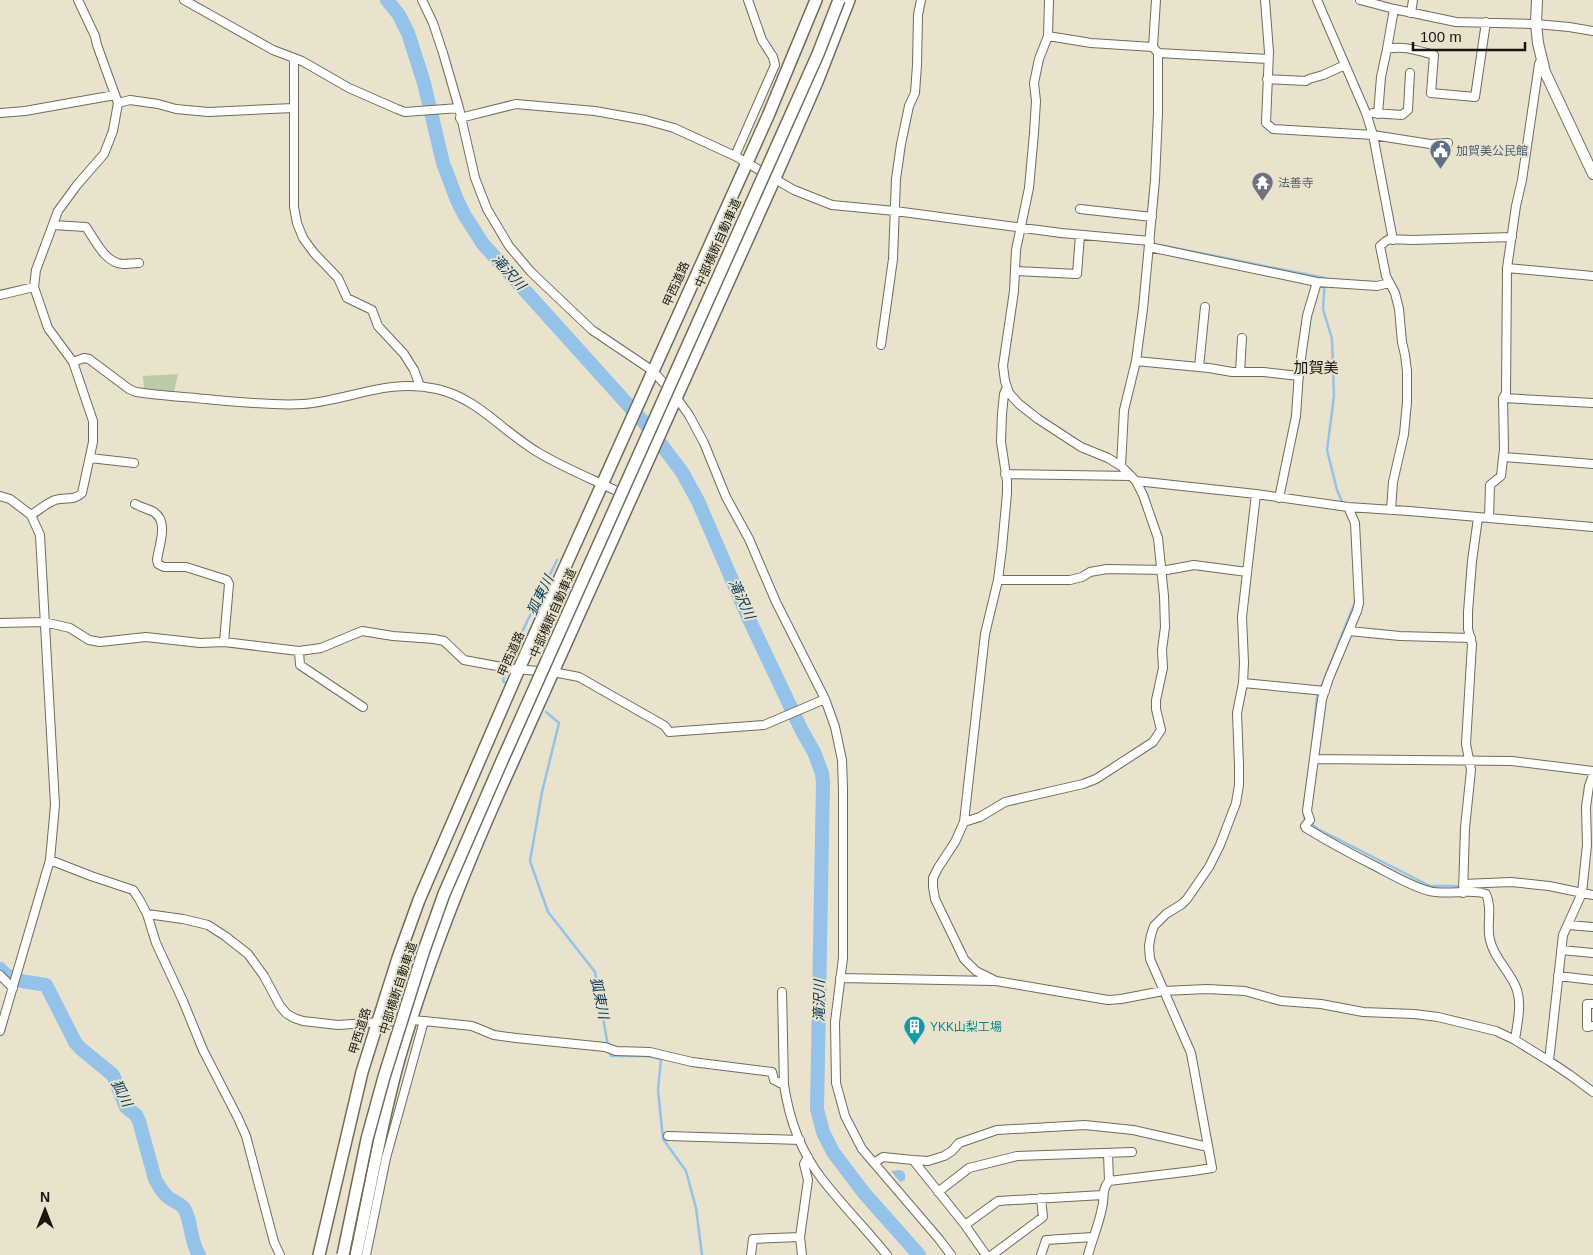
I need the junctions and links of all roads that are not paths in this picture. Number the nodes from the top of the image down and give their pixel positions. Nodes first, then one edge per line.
1 (78, 0) edge
2 (184, 0) edge
3 (422, 0) edge
4 (748, 0) edge
5 (816, 0) edge
6 (838, 0) edge
7 (849, 0) edge
8 (921, 0) edge
9 (1049, 0) edge
10 (1156, 0) edge
11 (1265, 0) edge
12 (1317, 0) edge
13 (1360, 0) edge
14 (1413, 0) edge
15 (1537, 0) edge
16 (1394, 9) junction
17 (1411, 13) junction
18 (1486, 22) junction
19 (1536, 24) junction
20 (1593, 31) edge
21 (1048, 36) junction
22 (1387, 49) junction
23 (1155, 50) junction
24 (294, 58) junction
25 (1268, 58) junction
26 (1541, 60) junction
27 (1345, 65) junction
28 (1410, 73) dead end
29 (1267, 79) junction
30 (117, 99) junction
31 (293, 108) junction
32 (457, 108) junction
33 (1366, 113) junction
34 (0, 114) edge
35 (1378, 114) junction
36 (460, 118) junction
37 (1373, 135) junction
38 (1448, 142) dead end
39 (735, 156) junction
40 (747, 163) junction
41 (1593, 174) edge
42 (775, 178) junction
43 (1080, 209) dead end
44 (895, 211) junction
45 (1152, 217) junction
46 (53, 225) junction
47 (1019, 228) junction
48 (1080, 235) junction
49 (1512, 237) junction
50 (1393, 240) junction
51 (1149, 244) junction
52 (139, 262) dead end
53 (1507, 268) junction
54 (1015, 272) junction
55 (1593, 276) edge
56 (1322, 282) junction
57 (1389, 283) junction
58 (34, 287) junction
59 (0, 295) edge
60 (1205, 306) dead end
61 (1242, 338) dead end
62 (881, 345) dead end
63 (1136, 361) junction
64 (73, 362) junction
65 (1200, 367) junction
66 (653, 371) junction
67 (1240, 372) junction
68 (1299, 376) junction
69 (420, 386) junction
70 (1007, 387) junction
71 (676, 397) junction
72 (1503, 398) junction
73 (1593, 403) edge
74 (1504, 457) junction
75 (90, 458) junction
76 (134, 463) dead end
77 (1593, 464) edge
78 (1120, 466) junction
79 (1005, 474) junction
80 (1133, 479) junction
81 (602, 483) junction
82 (1256, 494) junction
83 (0, 496) edge
84 (631, 498) junction
85 (1279, 498) junction
86 (135, 504) dead end
87 (1345, 507) junction
88 (1390, 510) junction
89 (31, 515) junction
90 (1478, 518) junction
91 (1489, 518) junction
92 (1593, 527) edge
93 (1161, 570) junction
94 (1247, 572) junction
95 (998, 580) junction
96 (44, 622) junction
97 (0, 623) edge
98 (1349, 631) junction
99 (1471, 638) junction
100 (224, 642) junction
101 (299, 651) junction
102 (516, 669) junction
103 (553, 672) junction
104 (1243, 683) junction
105 (1321, 691) junction
106 (824, 699) junction
107 (363, 707) dead end
108 (1314, 759) junction
109 (1470, 760) junction
110 (1593, 771) edge
111 (1593, 775) edge
112 (964, 822) junction
113 (50, 860) junction
114 (1463, 888) junction
115 (1581, 895) junction
116 (1593, 895) edge
117 (147, 914) junction
118 (1568, 925) junction
119 (1593, 928) edge
120 (1561, 950) junction
121 (1593, 953) edge
122 (0, 975) edge
123 (1558, 976) junction
124 (840, 978) junction
125 (1593, 980) edge
126 (996, 981) junction
127 (13, 988) junction
128 (1163, 991) junction
129 (782, 992) dead end
130 (0, 997) edge
131 (10, 998) junction
132 (1593, 1004) edge
133 (412, 1020) junction
134 (424, 1021) junction
135 (377, 1022) junction
136 (1593, 1026) edge
137 (0, 1031) edge
138 (1515, 1040) junction
139 (1549, 1061) junction
140 (784, 1084) junction
141 (1593, 1092) edge
142 (668, 1136) dead end
143 (800, 1140) junction
144 (1208, 1147) junction
145 (1132, 1152) dead end
146 (1108, 1153) junction
147 (808, 1157) junction
148 (913, 1160) junction
149 (874, 1163) junction
150 (1109, 1182) junction
151 (938, 1192) junction
152 (1103, 1195) junction
153 (1041, 1198) junction
154 (965, 1226) junction
155 (800, 1237) junction
156 (1093, 1237) junction
157 (280, 1255) edge
158 (319, 1255) edge
159 (343, 1255) edge
160 (356, 1255) edge
161 (366, 1255) edge
162 (751, 1255) edge
163 (802, 1255) edge
164 (887, 1255) edge
165 (951, 1255) edge
166 (986, 1255) edge
167 (992, 1255) edge
168 (1041, 1255) edge
169 (1088, 1255) edge

1 - 30 street
2 - 24 street
3 - 32 street
4 - 39 street
5 - 40 highway, 甲西道路
6 - 159 highway, 中部横断自動車道, bridge
7 - 42 highway
8 - 44 street
9 - 21 street
10 - 23 street
11 - 25 street
12 - 27 street
13 - 16 street
14 - 17 street
15 - 19 main road
16 - 17 street
16 - 22 street
17 - 18 street
18 - 19 street
18 - 22 street
19 - 20 street
19 - 26 main road
21 - 23 street
21 - 47 street
22 - 35 street
23 - 25 street
23 - 45 street
24 - 31 street
24 - 32 street
25 - 29 street
26 - 41 main road
26 - 49 street
27 - 29 street
27 - 33 street
28 - 35 street
29 - 37 street
30 - 31 street
30 - 34 street
30 - 46 street
31 - 69 street
32 - 36 street
33 - 35 street
33 - 37 street
36 - 39 street
36 - 66 street
37 - 38 street
37 - 50 street
39 - 40 street
40 - 42 street
40 - 66 highway, 甲西道路
42 - 44 street
42 - 71 highway
43 - 45 street
44 - 47 street
44 - 62 street
45 - 51 street
46 - 52 street
46 - 58 street
47 - 48 street
47 - 54 street
48 - 51 street
48 - 54 street
49 - 50 street
49 - 53 street
50 - 57 street
51 - 56 street
51 - 63 street
53 - 55 street
53 - 72 street
54 - 70 street
56 - 57 street
56 - 68 street
57 - 88 street
58 - 59 street
58 - 64 street
60 - 65 street
61 - 67 street
63 - 65 street
63 - 78 street
64 - 69 street
64 - 75 street
65 - 67 street
66 - 71 street
66 - 81 highway, 甲西道路
67 - 68 street
68 - 85 street
69 - 81 street
70 - 78 street
70 - 79 street
71 - 84 highway
71 - 106 street
72 - 73 street
72 - 74 street
74 - 77 street
74 - 91 street
75 - 76 street
75 - 89 street
78 - 80 street
79 - 80 street
79 - 95 street
80 - 82 street
80 - 93 street
81 - 84 street
81 - 102 highway, 甲西道路
82 - 85 street
82 - 94 street
83 - 89 street
84 - 103 highway
85 - 87 street
86 - 100 street
87 - 88 street
87 - 98 street
88 - 90 street
89 - 96 street
90 - 91 street
90 - 99 street
91 - 92 street
93 - 94 street
93 - 95 street
93 - 112 street
94 - 104 street
95 - 112 street
96 - 97 street
96 - 100 street
96 - 113 street
98 - 99 street
98 - 105 street
99 - 109 street
100 - 101 street
101 - 102 street
101 - 107 street
102 - 103 street
102 - 135 highway, 甲西道路
103 - 106 street
103 - 133 highway
104 - 105 street
104 - 128 street
105 - 108 street
106 - 124 street
108 - 109 street
108 - 114 street
109 - 110 street
109 - 114 street
111 - 115 street
112 - 126 street
113 - 117 street
113 - 127 street
114 - 115 street
114 - 138 street
115 - 116 street
115 - 118 street
117 - 135 street
117 - 157 street
118 - 119 street
118 - 120 street
120 - 121 street
120 - 123 street
122 - 127 street
123 - 125 street
123 - 139 street
124 - 126 street
124 - 149 street
126 - 128 street
127 - 131 street
128 - 138 street
128 - 144 street
129 - 140 street
130 - 131 street
131 - 137 street
132 - 136 street
133 - 134 street
133 - 135 street
133 - 160 highway
134 - 140 street
134 - 161 street
135 - 158 highway, 甲西道路
138 - 139 street
139 - 141 street
140 - 143 street
142 - 143 street
143 - 147 street
144 - 148 street
144 - 150 street
145 - 146 street
146 - 150 street
146 - 151 street
147 - 155 street
147 - 164 street
148 - 149 street
148 - 151 street
149 - 165 street
150 - 152 street
151 - 154 street
152 - 153 street
152 - 156 street
153 - 154 street
153 - 167 street
154 - 166 street
155 - 162 street
155 - 163 street
156 - 168 street
156 - 169 street

